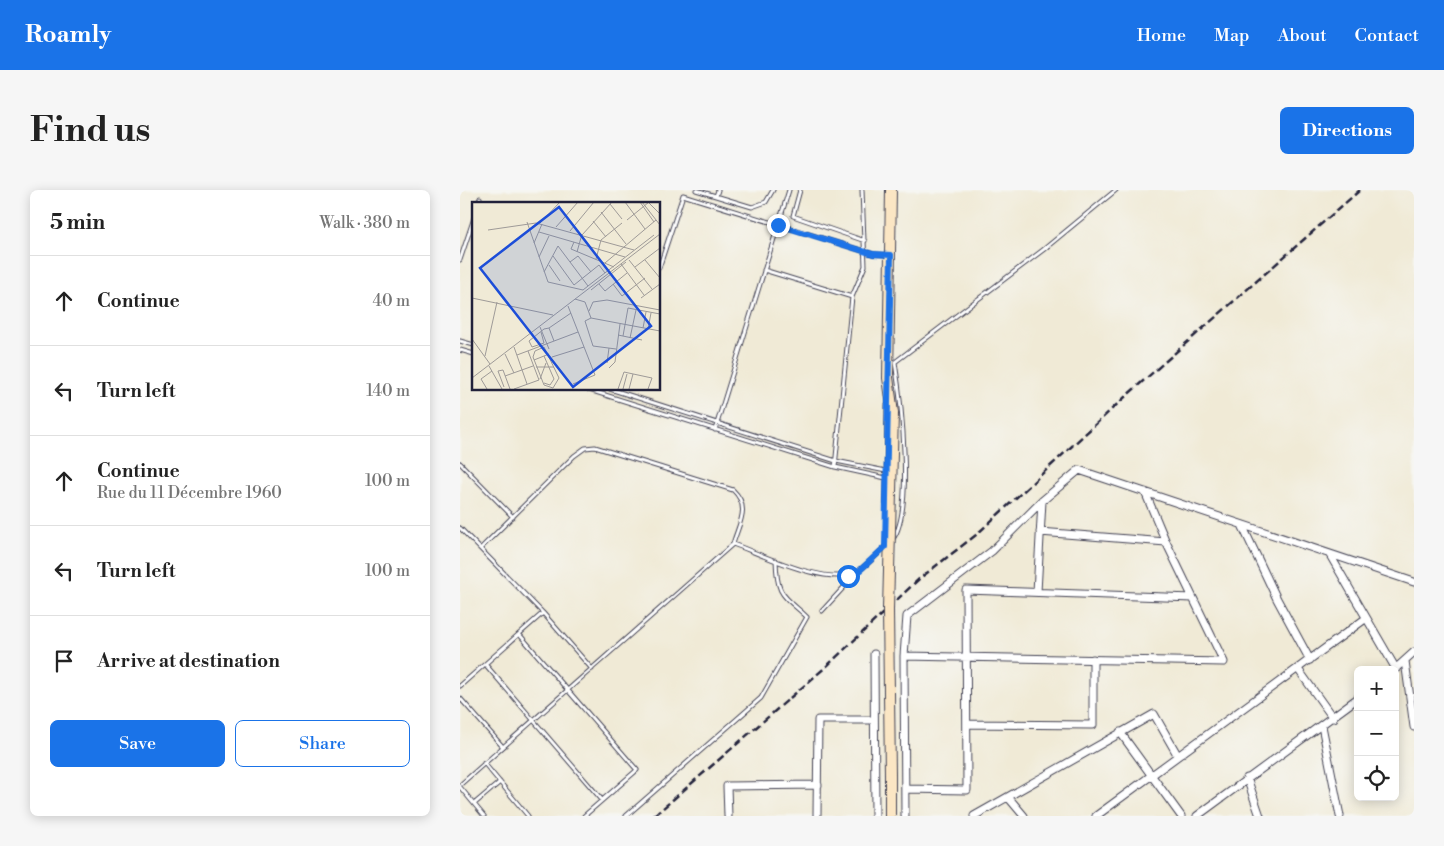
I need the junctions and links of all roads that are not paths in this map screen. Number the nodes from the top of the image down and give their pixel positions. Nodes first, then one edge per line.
1 (696, 190) edge
2 (718, 190) edge
3 (773, 190) edge
4 (789, 190) edge
5 (800, 190) edge
6 (862, 190) edge
7 (891, 190) edge
8 (897, 190) edge
9 (1116, 190) edge
10 (716, 196) junction
11 (480, 198) dead end
12 (479, 202) edge
13 (472, 224) edge
14 (778, 225) junction
15 (865, 241) junction
16 (866, 252) junction
17 (891, 255) junction
18 (460, 260) edge
19 (660, 265) edge
20 (764, 270) junction
21 (852, 297) junction
22 (895, 362) junction
23 (888, 378) junction
24 (589, 390) edge
25 (618, 390) edge
26 (615, 398) junction
27 (893, 413) junction
28 (717, 423) junction
29 (715, 430) junction
30 (836, 460) junction
31 (460, 463) edge
32 (835, 467) junction
33 (886, 471) junction
34 (886, 478) junction
35 (1145, 492) junction
36 (1042, 501) junction
37 (513, 517) junction
38 (1242, 525) junction
39 (460, 528) edge
40 (1040, 532) junction
41 (1166, 542) junction
42 (733, 544) junction
43 (885, 547) junction
44 (480, 548) junction
45 (1330, 555) junction
46 (776, 560) junction
47 (858, 572) junction
48 (1414, 582) edge
49 (1037, 592) junction
50 (1193, 598) junction
51 (822, 611) dead end
52 (543, 614) junction
53 (1365, 619) junction
54 (519, 634) junction
55 (1414, 652) edge
56 (874, 654) dead end
57 (904, 656) junction
58 (966, 657) junction
59 (1094, 659) junction
60 (1310, 660) junction
61 (1405, 661) junction
62 (485, 664) junction
63 (1393, 666) edge
64 (1399, 666) edge
65 (592, 668) junction
66 (1298, 669) junction
67 (460, 686) edge
68 (569, 689) junction
69 (460, 698) edge
70 (1354, 701) edge
71 (1333, 718) junction
72 (535, 719) junction
73 (874, 720) junction
74 (967, 724) junction
75 (1322, 726) junction
76 (1414, 727) edge
77 (1120, 732) junction
78 (503, 747) junction
79 (1178, 756) junction
80 (484, 763) junction
81 (1151, 776) junction
82 (1248, 778) junction
83 (500, 782) junction
84 (818, 785) junction
85 (460, 786) edge
86 (905, 789) junction
87 (1008, 797) junction
88 (602, 800) junction
89 (474, 804) junction
90 (484, 816) edge
91 (528, 816) edge
92 (584, 816) edge
93 (626, 816) edge
94 (728, 816) edge
95 (817, 816) edge
96 (875, 816) edge
97 (890, 816) edge
98 (905, 816) edge
99 (974, 816) edge
100 (1024, 816) edge
101 (1096, 816) edge
102 (1181, 816) edge
103 (1197, 816) edge
104 (1260, 816) edge
105 (1340, 816) edge

1 - 10 lane
2 - 10 lane
3 - 10 lane
4 - 14 lane
5 - 15 lane
6 - 15 lane
7 - 17 main road
8 - 22 main road
9 - 22 lane
11 - 12 lane
13 - 18 lane
14 - 16 lane
14 - 19 lane
14 - 20 lane
15 - 16 lane
16 - 17 lane
16 - 21 lane
17 - 23 main road
20 - 21 lane
20 - 28 lane
21 - 30 lane
22 - 27 main road
22 - 43 lane
23 - 27 main road
23 - 33 lane
24 - 26 lane
25 - 26 lane
25 - 28 lane
26 - 29 lane
27 - 97 main road, bridge
28 - 29 lane
28 - 30 lane
29 - 32 lane
30 - 32 lane
30 - 33 lane
31 - 37 lane
32 - 34 lane
33 - 34 lane
34 - 43 lane
35 - 36 street
35 - 38 street
35 - 41 street
36 - 40 street
36 - 57 street
37 - 42 lane
37 - 44 lane
38 - 45 street
38 - 60 street
39 - 44 lane
40 - 41 street
40 - 49 street
41 - 50 street
42 - 46 lane
42 - 65 lane
43 - 47 lane
44 - 52 lane
45 - 48 street
45 - 53 street
46 - 47 lane
46 - 93 lane
47 - 51 lane
49 - 50 street
49 - 58 street
50 - 59 street
52 - 54 lane
52 - 65 lane
53 - 60 street
53 - 63 street
54 - 62 lane
54 - 68 lane
55 - 61 street
56 - 73 street
57 - 58 street
57 - 86 street
58 - 59 street
58 - 74 street
59 - 74 street
60 - 66 street
61 - 64 street
61 - 76 street
62 - 67 lane
62 - 72 lane
65 - 68 lane
66 - 71 street
66 - 79 street
68 - 72 lane
68 - 88 lane
69 - 78 lane
70 - 71 street
71 - 75 street
72 - 78 lane
72 - 88 lane
73 - 84 street
73 - 96 street
74 - 86 street
75 - 82 street
75 - 105 street
77 - 79 street
77 - 81 street
77 - 87 street
78 - 80 lane
79 - 81 street
80 - 83 lane
80 - 85 lane
81 - 101 street
81 - 102 street
82 - 103 street
82 - 104 street
83 - 89 lane
83 - 91 lane
84 - 94 street
84 - 95 street
85 - 89 lane
86 - 98 street
87 - 99 street
87 - 100 street
88 - 92 lane
89 - 90 lane

